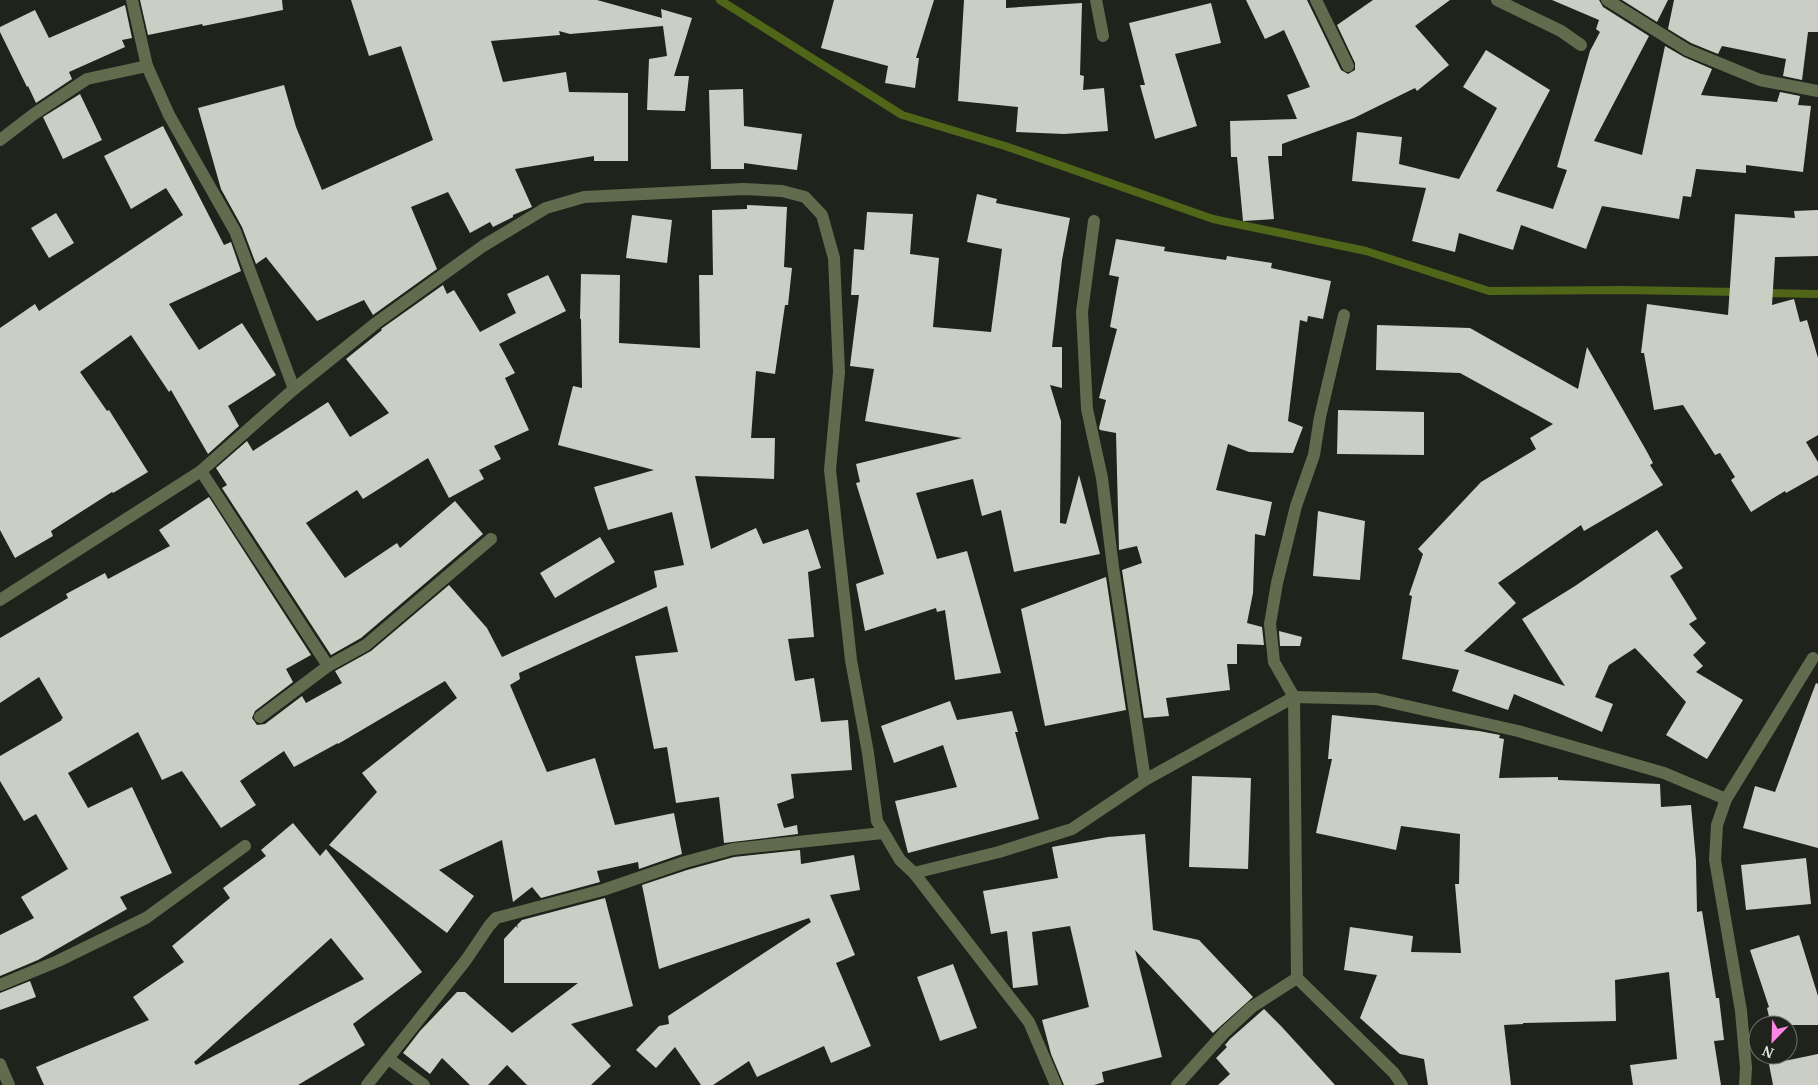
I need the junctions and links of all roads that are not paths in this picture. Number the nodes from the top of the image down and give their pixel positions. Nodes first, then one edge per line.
1 (132, 0) edge
2 (1096, 0) edge
3 (1316, 0) edge
4 (1607, 0) edge
5 (1500, 1) edge
6 (1103, 36) dead end
7 (1581, 45) dead end
8 (147, 66) junction
9 (1348, 66) dead end
10 (1818, 91) edge
11 (0, 140) edge
12 (1094, 221) dead end
13 (1344, 315) dead end
14 (294, 389) junction
15 (201, 471) junction
16 (491, 539) dead end
17 (0, 600) edge
18 (1812, 658) dead end
19 (328, 666) junction
20 (1294, 697) junction
21 (260, 717) dead end
22 (1145, 780) junction
23 (1726, 799) junction
24 (884, 833) junction
25 (245, 846) dead end
26 (914, 873) junction
27 (1297, 978) junction
28 (0, 985) edge
29 (388, 1059) junction
30 (0, 1064) edge
31 (9, 1085) edge
32 (367, 1085) edge
33 (424, 1085) edge
34 (1056, 1085) edge
35 (1177, 1085) edge
36 (1402, 1085) edge
37 (1745, 1085) edge

1 - 8 street
2 - 6 street
3 - 9 street
4 - 10 street
5 - 7 street
8 - 11 street
8 - 14 street
12 - 22 street
13 - 20 street
14 - 15 street
14 - 24 street
15 - 17 street
15 - 19 street
16 - 19 street
18 - 23 street
19 - 21 street
20 - 22 street
20 - 23 street
20 - 27 street
22 - 26 street
23 - 37 street
24 - 26 street
24 - 29 street
25 - 28 street
26 - 34 street
27 - 35 street
27 - 36 street
29 - 32 street
29 - 33 street
30 - 31 street

